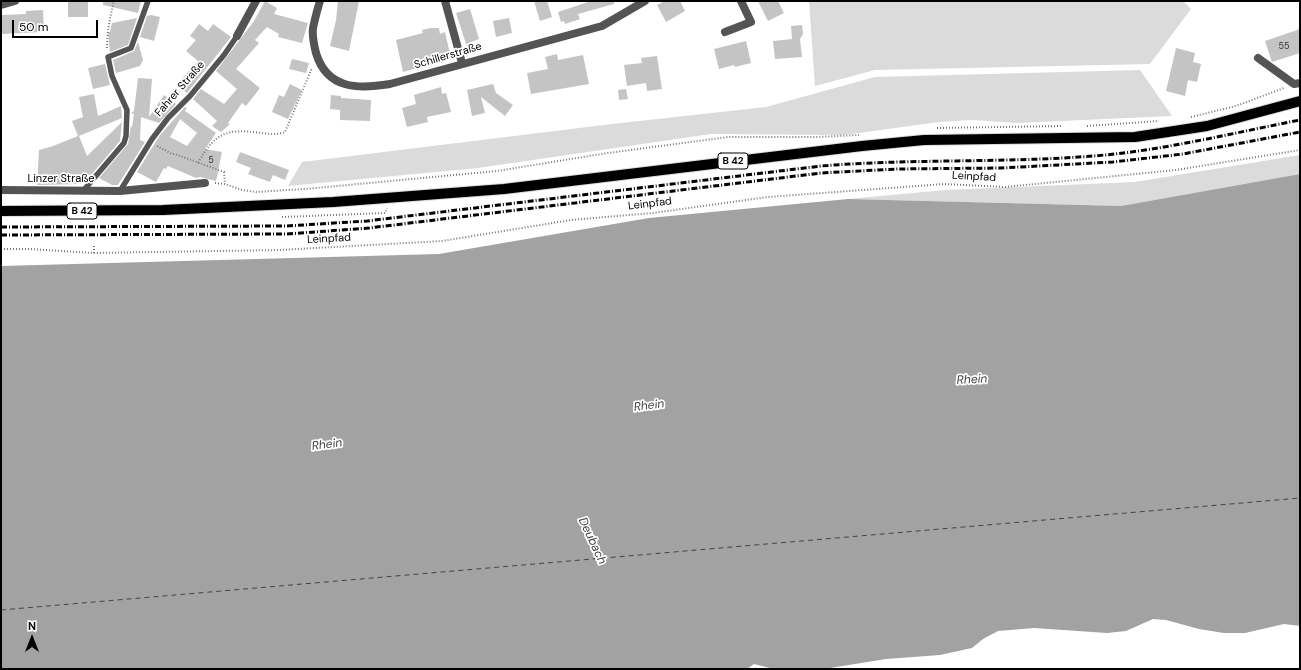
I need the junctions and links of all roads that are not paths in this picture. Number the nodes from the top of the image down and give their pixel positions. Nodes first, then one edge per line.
1 (15, 1) edge
2 (148, 1) edge
3 (256, 1) edge
4 (320, 1) edge
5 (445, 1) edge
6 (645, 1) edge
7 (741, 1) edge
8 (2, 4) edge
9 (725, 32) dead end
10 (237, 36) joint
11 (1258, 58) dead end
12 (462, 63) junction
13 (1297, 84) edge
14 (1300, 101) edge
15 (205, 183) road end
16 (1, 190) edge
17 (83, 191) junction
18 (120, 191) junction
19 (1, 212) edge

1 - 8 street
2 - 17 lane
3 - 10 street, Fahrer Straße
4 - 12 street, Schillerstraße
5 - 12 street
6 - 12 street, Schillerstraße
7 - 9 street
10 - 18 lane, Fahrer Straße
11 - 13 street
14 - 19 main road, B 42
15 - 18 street, Linzer Straße
16 - 17 street, Linzer Straße
17 - 18 street, Linzer Straße

